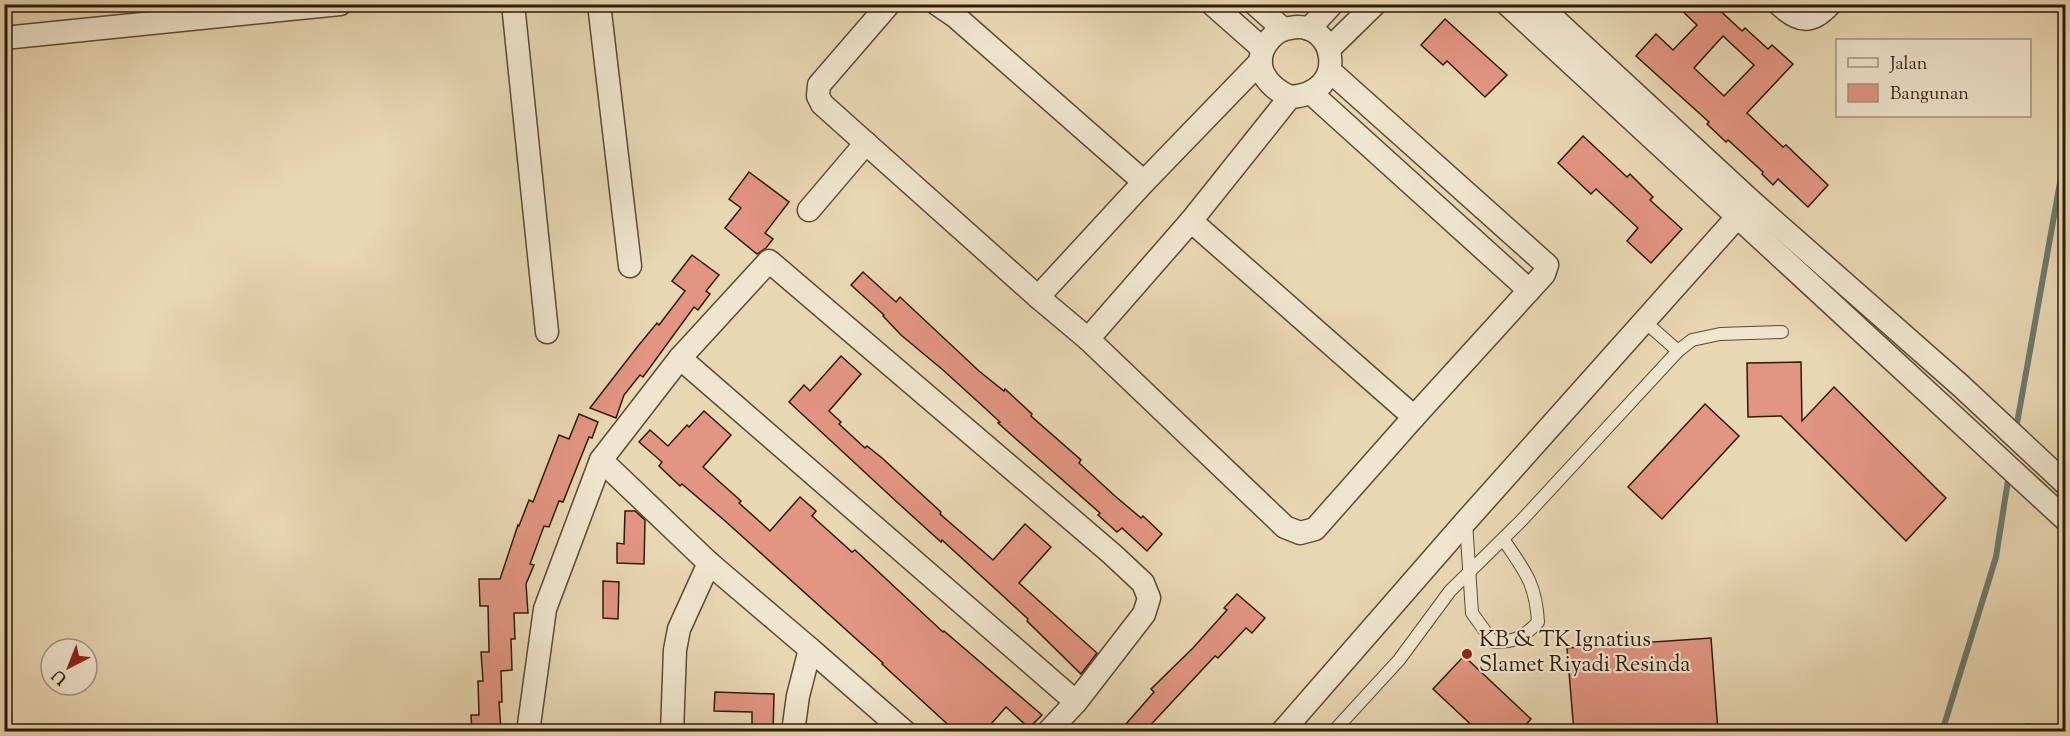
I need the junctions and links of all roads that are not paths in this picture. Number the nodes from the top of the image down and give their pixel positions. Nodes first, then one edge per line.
1 (339, 4) edge
2 (513, 4) edge
3 (599, 4) edge
4 (889, 4) edge
5 (937, 4) edge
6 (1212, 4) edge
7 (1255, 4) edge
8 (1332, 4) edge
9 (1375, 4) edge
10 (1507, 4) edge
11 (1538, 4) edge
12 (1779, 4) edge
13 (1830, 4) edge
14 (962, 11) edge
15 (1283, 29) junction
16 (1309, 29) junction
17 (4, 38) edge
18 (1329, 49) junction
19 (1262, 55) junction
20 (1330, 71) junction
21 (1301, 95) junction
22 (866, 143) junction
23 (1144, 182) junction
24 (1744, 208) junction
25 (809, 210) dead end
26 (1191, 220) junction
27 (630, 266) dead end
28 (1529, 290) junction
29 (1038, 297) junction
30 (1644, 321) junction
31 (547, 332) dead end
32 (1782, 332) dead end
33 (1088, 339) junction
34 (1678, 351) junction
35 (680, 358) junction
36 (1414, 417) junction
37 (601, 460) junction
38 (2058, 477) edge
39 (2066, 520) edge
40 (1466, 521) junction
41 (1503, 539) junction
42 (709, 563) junction
43 (1468, 572) junction
44 (810, 649) junction
45 (1076, 702) junction
46 (528, 732) edge
47 (672, 732) edge
48 (794, 732) edge
49 (905, 732) edge
50 (1048, 732) edge
51 (1282, 732) edge
52 (1333, 732) edge

1 - 17 street
2 - 31 street
3 - 27 street
4 - 22 street
5 - 14 street
6 - 19 street
7 - 15 street
8 - 16 street
9 - 18 street
10 - 24 street
11 - 24 street
12 - 13 street
14 - 23 street
15 - 16 street
15 - 19 street
16 - 18 street
18 - 20 street
19 - 21 street
19 - 23 street
20 - 21 street
20 - 28 street
21 - 26 street
21 - 28 street
22 - 25 street
22 - 29 street
23 - 29 street
24 - 30 street
24 - 38 street
24 - 39 street
26 - 33 street
26 - 36 street
28 - 36 street
29 - 33 street
30 - 34 lane
30 - 40 street
32 - 34 lane
33 - 36 street
34 - 41 lane
35 - 37 street
35 - 45 street
35 - 45 street
37 - 42 street
37 - 46 street
40 - 43 lane
40 - 51 street
41 - 43 lane
41 - 43 lane
42 - 44 street
42 - 47 street
43 - 52 lane
44 - 48 street
44 - 49 street
45 - 50 street

